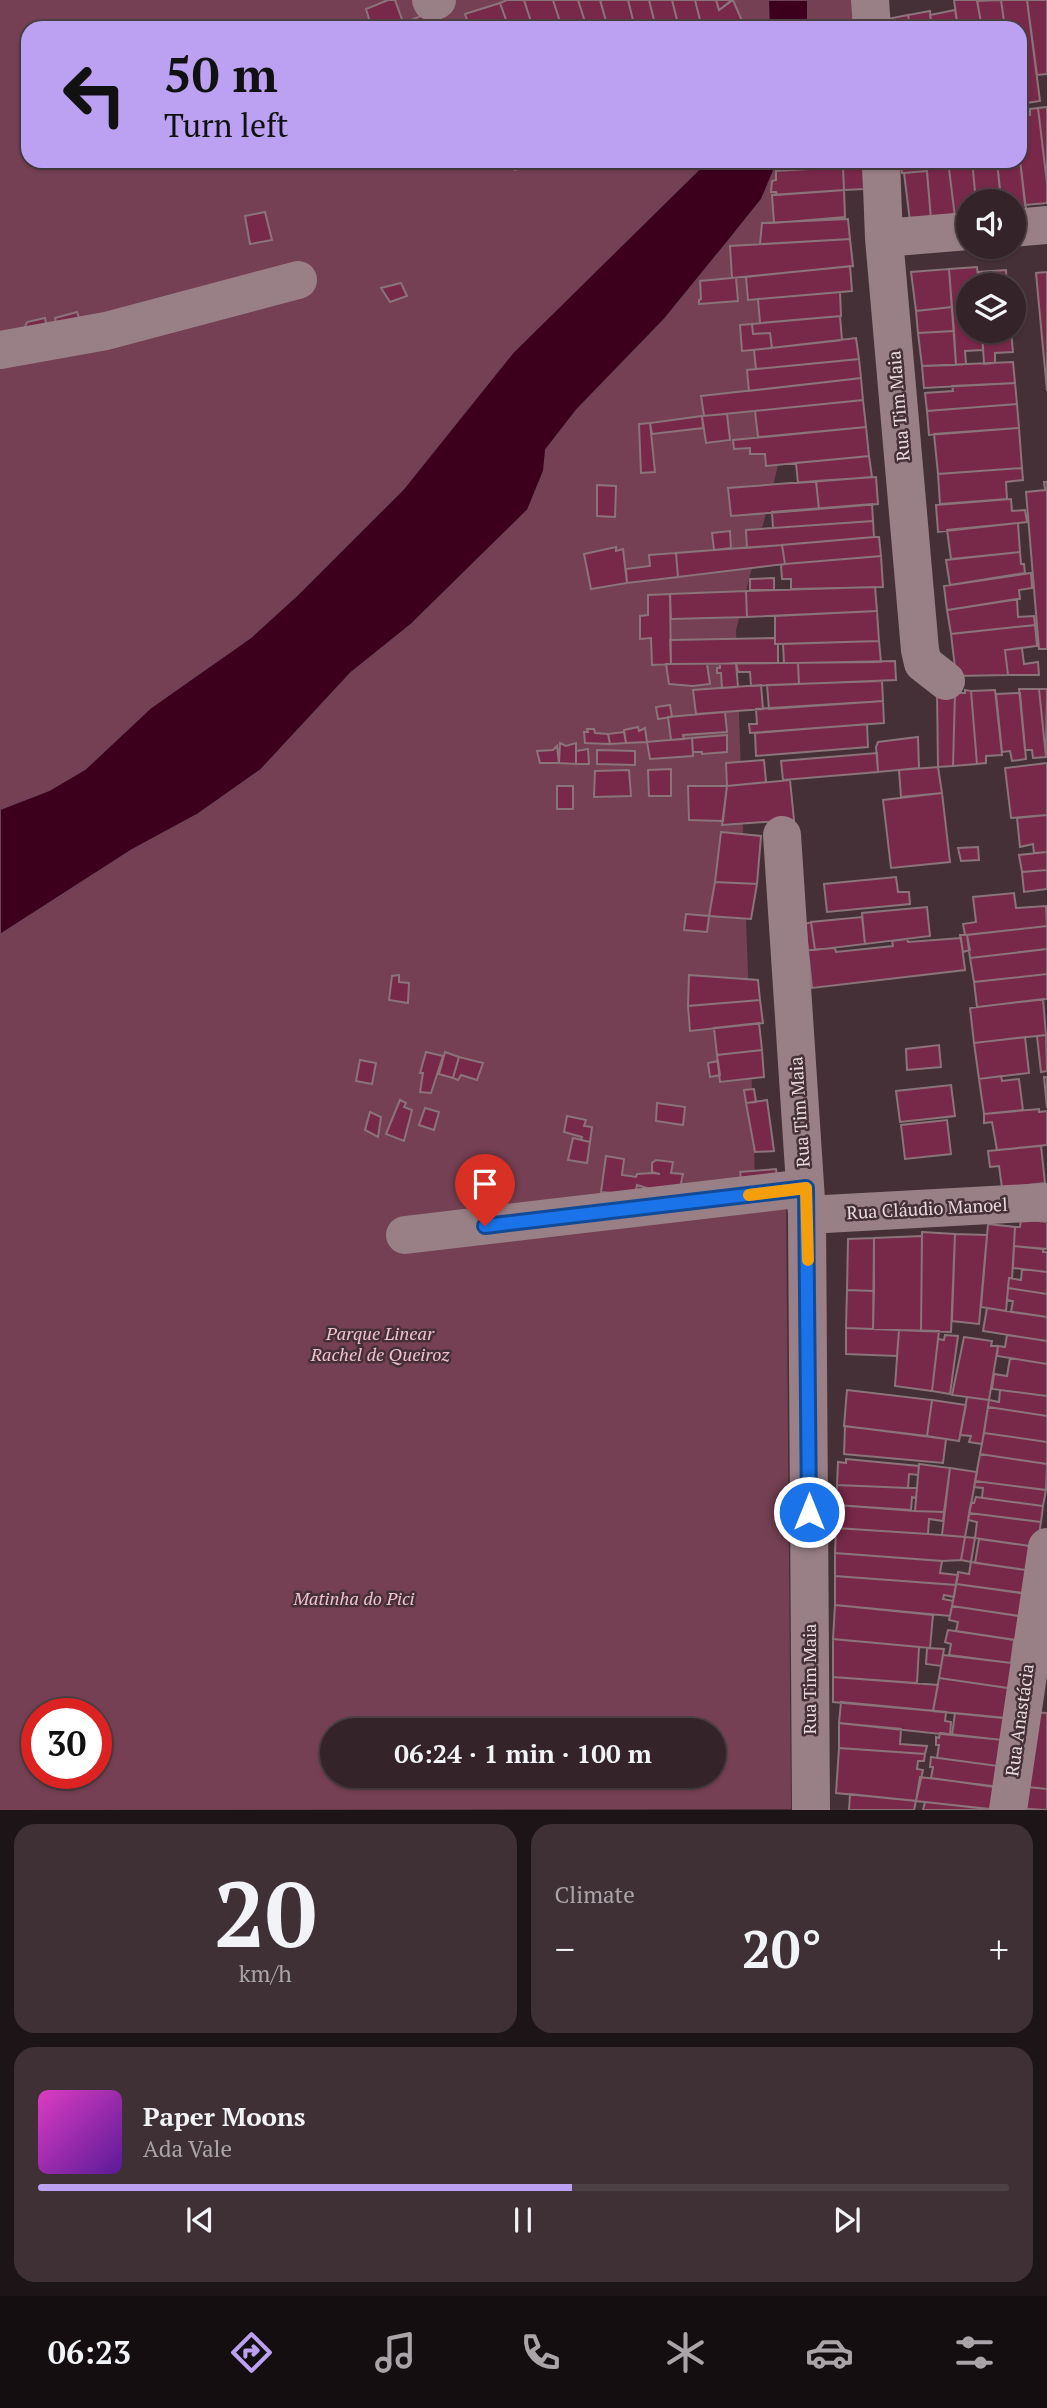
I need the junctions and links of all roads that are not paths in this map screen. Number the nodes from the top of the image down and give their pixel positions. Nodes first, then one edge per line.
1 (870, 0) edge
2 (872, 21) edge
3 (881, 168) edge
4 (1047, 225) edge
5 (1026, 227) edge
6 (956, 232) edge
7 (884, 238) junction
8 (298, 280) dead end
9 (0, 351) edge
10 (946, 681) dead end
11 (782, 835) dead end
12 (806, 1202) junction
13 (1047, 1202) edge
14 (405, 1235) dead end
15 (1047, 1547) edge
16 (1035, 1698) edge
17 (811, 1810) edge
18 (1008, 1810) edge

1 - 2 street
3 - 7 street, Rua Tim Maia
4 - 5 street
6 - 7 street
7 - 10 street, Rua Tim Maia
8 - 9 street
11 - 12 street, Rua Tim Maia
12 - 13 street, Rua Cláudio Manoel
12 - 14 street, Rua Cláudio Manoel
12 - 17 street, Rua Tim Maia
15 - 16 street, Rua Anastácia
16 - 18 street, Rua Anastácia

